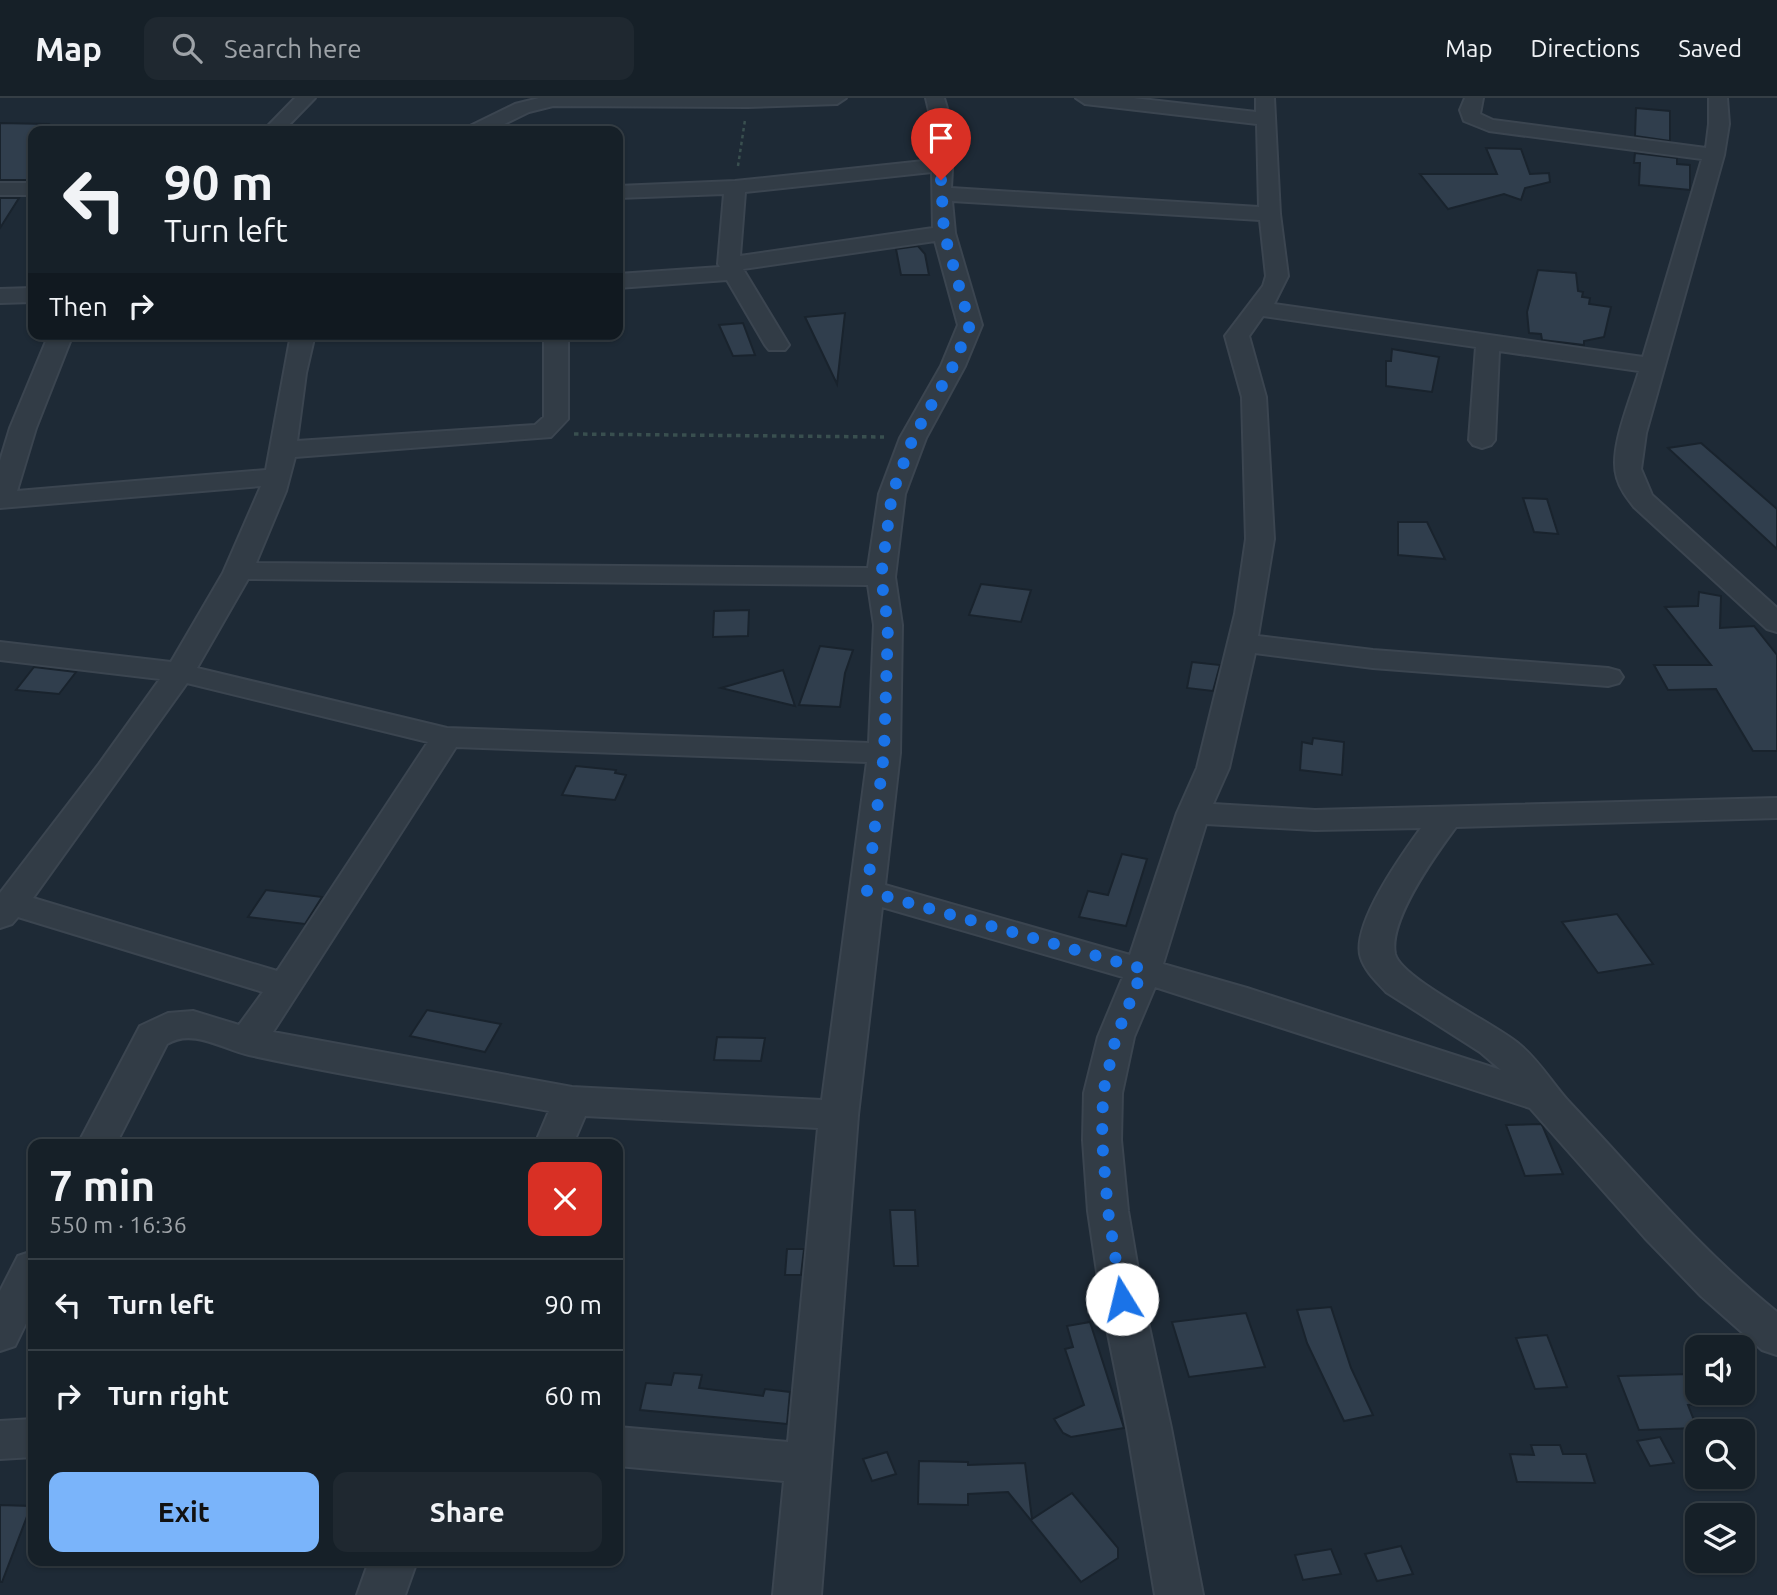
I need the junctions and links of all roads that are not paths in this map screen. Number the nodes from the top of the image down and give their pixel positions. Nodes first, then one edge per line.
1 (306, 98) edge
2 (837, 98) edge
3 (935, 98) edge
4 (1085, 98) edge
5 (1474, 98) edge
6 (1717, 98) edge
7 (634, 99) edge
8 (1265, 108) edge
9 (277, 126) edge
10 (485, 126) edge
11 (1714, 155) junction
12 (941, 165) junction
13 (735, 187) junction
14 (0, 189) edge
15 (28, 189) edge
16 (623, 192) edge
17 (941, 194) junction
18 (1270, 214) junction
19 (944, 233) junction
20 (732, 269) junction
21 (623, 280) edge
22 (28, 295) edge
23 (0, 296) edge
24 (1260, 309) junction
25 (59, 340) edge
26 (302, 340) edge
27 (556, 340) edge
28 (1488, 342) junction
29 (777, 345) dead end
30 (1653, 366) junction
31 (1482, 440) dead end
32 (283, 450) junction
33 (276, 477) junction
34 (0, 500) edge
35 (237, 571) junction
36 (881, 577) junction
37 (1777, 623) edge
38 (1243, 643) junction
39 (0, 651) edge
40 (178, 672) junction
41 (1608, 677) dead end
42 (447, 737) junction
43 (884, 753) junction
44 (1777, 808) edge
45 (1193, 813) junction
46 (1446, 817) junction
47 (867, 891) junction
48 (6, 909) edge
49 (1143, 969) junction
50 (286, 986) junction
51 (247, 1041) junction
52 (1542, 1098) junction
53 (572, 1101) junction
54 (839, 1115) junction
55 (100, 1139) edge
56 (556, 1139) edge
57 (28, 1278) edge
58 (1, 1329) edge
59 (1777, 1337) edge
60 (28, 1438) edge
61 (0, 1440) edge
62 (623, 1446) edge
63 (810, 1464) junction
64 (391, 1566) edge
65 (381, 1595) edge
66 (797, 1595) edge
67 (1179, 1595) edge

1 - 9 street
2 - 7 street
3 - 12 street
4 - 8 street
5 - 11 street
6 - 11 street
7 - 10 street
8 - 18 street
11 - 30 street
12 - 13 street
12 - 17 street
13 - 16 street
13 - 20 street
14 - 15 street
17 - 18 street
17 - 19 street
18 - 24 street
19 - 20 street
19 - 36 street
20 - 21 street
20 - 29 street
22 - 23 street
24 - 28 street
24 - 38 street
25 - 34 street
26 - 32 street
27 - 32 street
28 - 30 street
28 - 31 street
30 - 37 street
32 - 33 street
33 - 34 street
33 - 35 street
35 - 36 street
35 - 40 street
36 - 43 street
38 - 41 street
38 - 45 street
39 - 40 street
40 - 42 street
40 - 48 street
42 - 43 street
42 - 50 street
43 - 47 street
44 - 46 street
45 - 46 street
45 - 49 street
46 - 52 street
47 - 49 street
47 - 54 street
48 - 50 street
49 - 52 street
49 - 67 street
50 - 51 street
51 - 53 street
51 - 55 street
52 - 59 street
53 - 54 street
53 - 56 street
54 - 63 street
57 - 58 street
60 - 61 street
62 - 63 street
63 - 66 street
64 - 65 street

